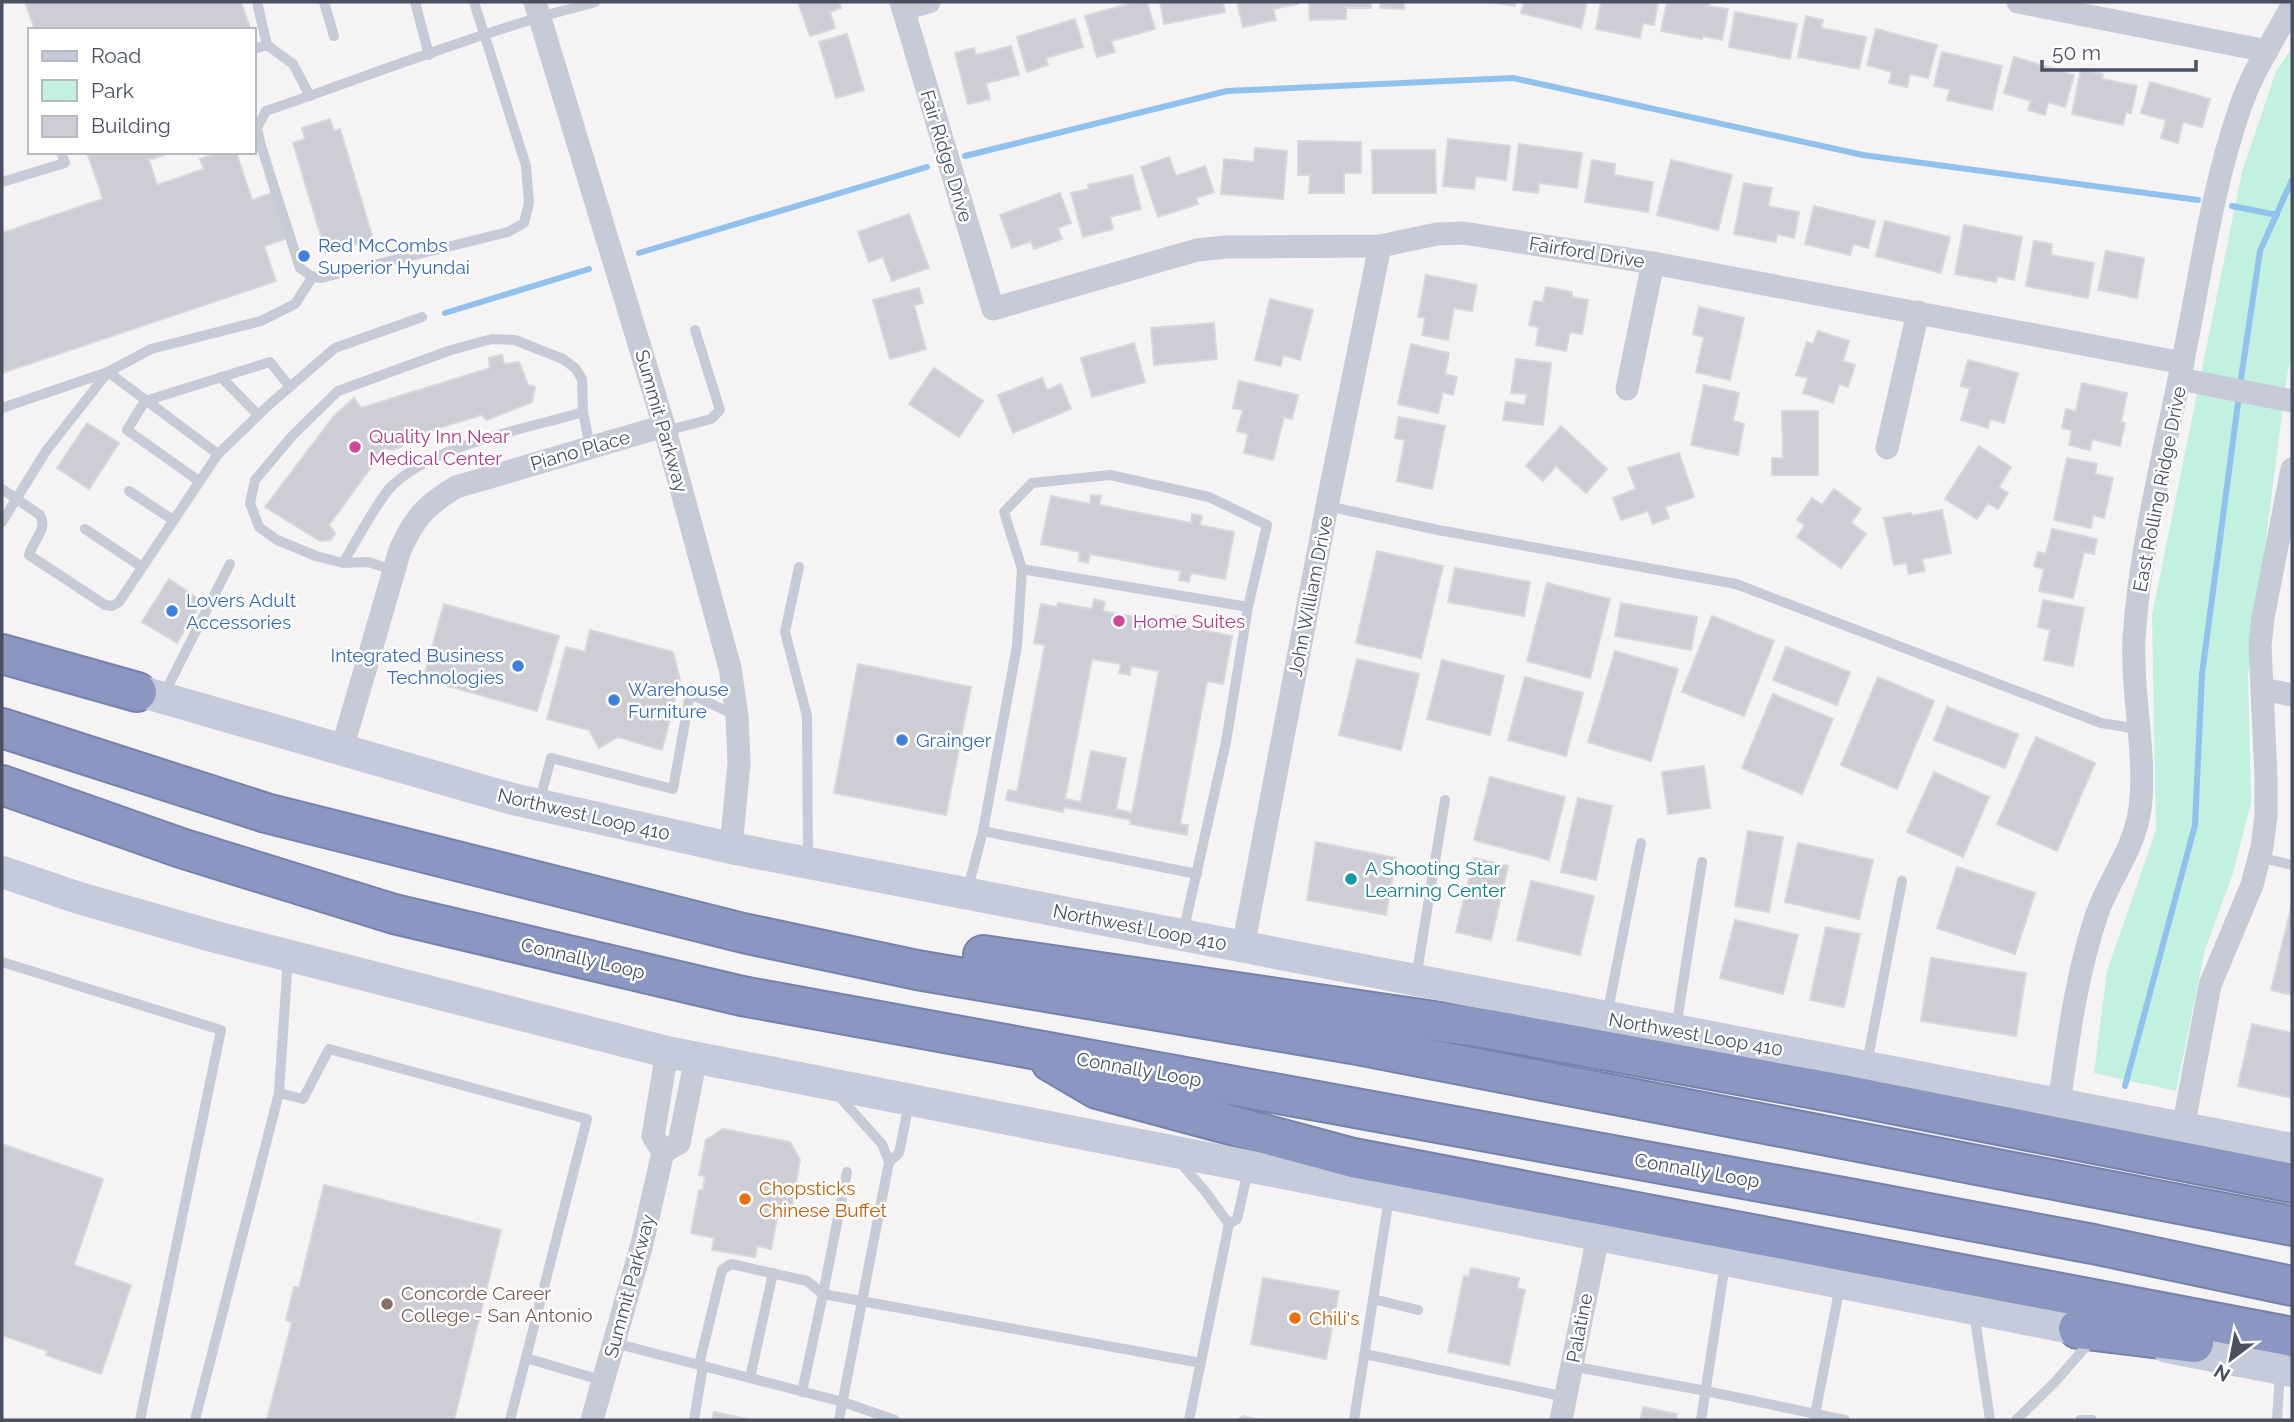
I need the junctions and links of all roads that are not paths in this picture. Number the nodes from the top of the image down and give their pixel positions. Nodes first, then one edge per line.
1 (257, 2) edge
2 (324, 2) edge
3 (415, 2) edge
4 (474, 2) edge
5 (594, 2) edge
6 (929, 2) edge
7 (2018, 2) edge
8 (902, 6) edge
9 (2292, 6) edge
10 (537, 9) edge
11 (334, 36) dead end
12 (484, 36) junction
13 (267, 45) junction
14 (256, 48) edge
15 (2267, 51) junction
16 (429, 55) junction
17 (310, 96) junction
18 (62, 154) edge
19 (2, 183) edge
20 (1380, 246) junction
21 (1653, 262) junction
22 (313, 276) junction
23 (993, 309) joint
24 (1919, 312) junction
25 (422, 317) dead end
26 (695, 330) dead end
27 (2181, 371) junction
28 (108, 372) junction
29 (221, 377) junction
30 (290, 387) junction
31 (1626, 389) dead end
32 (2283, 400) edge
33 (145, 401) junction
34 (2, 408) edge
35 (583, 412) junction
36 (258, 415) junction
37 (665, 428) junction
38 (590, 447) junction
39 (1888, 448) dead end
40 (218, 454) junction
41 (2292, 469) edge
42 (200, 481) junction
43 (2, 489) edge
44 (129, 491) dead end
45 (17, 498) junction
46 (1327, 506) junction
47 (173, 520) junction
48 (2, 522) edge
49 (85, 529) dead end
50 (343, 563) junction
51 (230, 564) dead end
52 (142, 567) junction
53 (799, 567) dead end
54 (1022, 569) junction
55 (394, 570) junction
56 (1248, 607) junction
57 (2, 645) edge
58 (2, 654) edge
59 (2263, 689) junction
60 (149, 695) junction
61 (2292, 695) edge
62 (737, 716) junction
63 (2, 728) edge
64 (2138, 729) junction
65 (342, 749) junction
66 (2, 785) edge
67 (1445, 800) dead end
68 (538, 805) junction
69 (983, 831) junction
70 (1641, 843) dead end
71 (731, 848) junction
72 (2259, 857) junction
73 (808, 862) junction
74 (1702, 862) dead end
75 (2292, 865) edge
76 (2, 872) edge
77 (1197, 874) junction
78 (1902, 881) dead end
79 (967, 893) junction
80 (611, 900) junction
81 (1182, 936) junction
82 (1243, 947) junction
83 (288, 956) junction
84 (2, 962) edge
85 (1416, 981) junction
86 (1606, 1018) junction
87 (1676, 1031) junction
88 (1028, 1049) junction
89 (681, 1055) junction
90 (1866, 1066) junction
91 (828, 1085) junction
92 (279, 1093) junction
93 (909, 1101) junction
94 (2059, 1104) junction
95 (2183, 1128) junction
96 (2292, 1149) edge
97 (1172, 1153) junction
98 (889, 1162) junction
99 (1248, 1168) junction
100 (847, 1172) dead end
101 (2292, 1183) edge
102 (1389, 1195) junction
103 (1229, 1224) junction
104 (2292, 1226) edge
105 (1598, 1236) junction
106 (1726, 1261) junction
107 (772, 1273) junction
108 (1841, 1283) junction
109 (2292, 1286) edge
110 (823, 1294) junction
111 (1373, 1299) junction
112 (862, 1301) junction
113 (1973, 1309) junction
114 (1418, 1310) dead end
115 (2088, 1331) junction
116 (614, 1343) junction
117 (1365, 1354) junction
118 (526, 1358) junction
119 (2289, 1358) edge
120 (1201, 1363) junction
121 (701, 1366) junction
122 (1572, 1366) junction
123 (751, 1378) junction
124 (604, 1381) junction
125 (1706, 1391) junction
126 (802, 1392) junction
127 (1566, 1397) junction
128 (843, 1402) junction
129 (1815, 1418) edge
130 (139, 1420) edge
131 (195, 1420) edge
132 (510, 1420) edge
133 (592, 1420) edge
134 (694, 1420) edge
135 (839, 1420) edge
136 (895, 1420) edge
137 (1189, 1420) edge
138 (1354, 1420) edge
139 (1561, 1420) edge
140 (1701, 1420) edge
141 (1845, 1420) edge
142 (1990, 1420) edge
143 (2017, 1420) edge
144 (2080, 1420) edge
145 (2092, 1420) edge
146 (2277, 1420) edge

1 - 13 lane
2 - 11 lane
3 - 16 lane
4 - 12 lane
5 - 10 lane
6 - 8 street
7 - 15 street
8 - 23 street, Fair Ridge Drive
9 - 15 street, East Rolling Ridge Drive
10 - 12 lane
10 - 37 street, Summit Parkway
12 - 16 lane
12 - 22 lane
13 - 14 lane
13 - 17 lane
15 - 27 street, East Rolling Ridge Drive
16 - 17 lane
17 - 22 lane
18 - 19 lane
20 - 21 street, Fairford Drive
20 - 23 street, Fairford Drive
20 - 46 street, John William Drive
21 - 24 street, Fairford Drive
21 - 31 street
22 - 28 lane
24 - 27 street, Fairford Drive
24 - 39 street
25 - 30 lane
26 - 37 lane
27 - 32 street, Fairford Drive
27 - 64 street, East Rolling Ridge Drive
28 - 33 lane
28 - 34 lane
28 - 45 lane
29 - 30 lane
29 - 33 lane
29 - 36 lane
30 - 36 lane
33 - 40 lane
33 - 42 lane
35 - 38 lane
35 - 50 lane
35 - 50 lane
36 - 40 lane
37 - 38 street, Piano Place
37 - 62 street, Summit Parkway
38 - 55 street, Piano Place
40 - 42 lane
41 - 59 street
42 - 47 lane
43 - 45 lane
44 - 47 lane
45 - 48 lane
45 - 52 lane
46 - 64 lane
46 - 82 street, John William Drive
47 - 52 lane
49 - 52 lane
50 - 55 lane
51 - 60 lane
53 - 73 lane
54 - 56 lane
54 - 56 lane
54 - 69 lane
55 - 65 street, Piano Place
56 - 77 lane
57 - 60 main road, Northwest Loop 410
58 - 60 highway
59 - 61 street
59 - 72 street
60 - 65 main road, Northwest Loop 410
62 - 68 lane
62 - 71 street, Summit Parkway
63 - 80 highway
64 - 94 street, East Rolling Ridge Drive
65 - 68 main road, Northwest Loop 410
66 - 88 highway, Connally Loop
67 - 85 lane
68 - 71 main road, Northwest Loop 410
69 - 77 lane
69 - 79 lane
70 - 86 lane
71 - 73 main road, Northwest Loop 410
72 - 75 lane
72 - 95 street
73 - 79 main road, Northwest Loop 410
74 - 87 lane
76 - 83 main road
77 - 81 lane
78 - 90 lane
79 - 81 main road, Northwest Loop 410
80 - 101 highway
80 - 104 highway
81 - 82 main road, Northwest Loop 410
82 - 85 main road, Northwest Loop 410
83 - 89 main road
83 - 92 lane
84 - 130 lane
85 - 86 main road, Northwest Loop 410
86 - 87 main road, Northwest Loop 410
87 - 90 main road, Northwest Loop 410
88 - 109 highway, Connally Loop
88 - 119 highway
89 - 91 main road
89 - 116 street, Summit Parkway
90 - 94 main road, Northwest Loop 410
91 - 93 main road
91 - 98 lane
92 - 118 lane
92 - 131 lane
93 - 97 main road
93 - 98 lane
94 - 95 main road, Northwest Loop 410
95 - 96 main road, Northwest Loop 410
97 - 99 main road
97 - 103 lane
98 - 112 lane
99 - 102 main road
99 - 103 lane
100 - 110 lane
102 - 105 main road
102 - 111 lane
103 - 120 lane
105 - 106 main road
105 - 122 street, Palatine
106 - 108 main road
106 - 125 lane
107 - 110 lane
107 - 121 lane
107 - 123 lane
108 - 113 main road
108 - 129 lane
110 - 112 lane
110 - 126 lane
111 - 114 lane
111 - 117 lane
112 - 120 lane
112 - 128 lane
113 - 115 main road
113 - 142 lane
115 - 119 highway
115 - 143 lane
116 - 121 lane
116 - 124 street, Summit Parkway
117 - 127 lane
117 - 138 lane
118 - 124 lane
118 - 132 lane
119 - 146 lane
120 - 137 lane
121 - 123 lane
121 - 134 lane
122 - 125 lane
122 - 127 street, Palatine
123 - 126 lane
124 - 133 street, Summit Parkway
125 - 129 lane
125 - 140 lane
126 - 128 lane
127 - 139 street, Palatine
128 - 135 lane
128 - 136 lane
129 - 141 lane
144 - 145 lane

